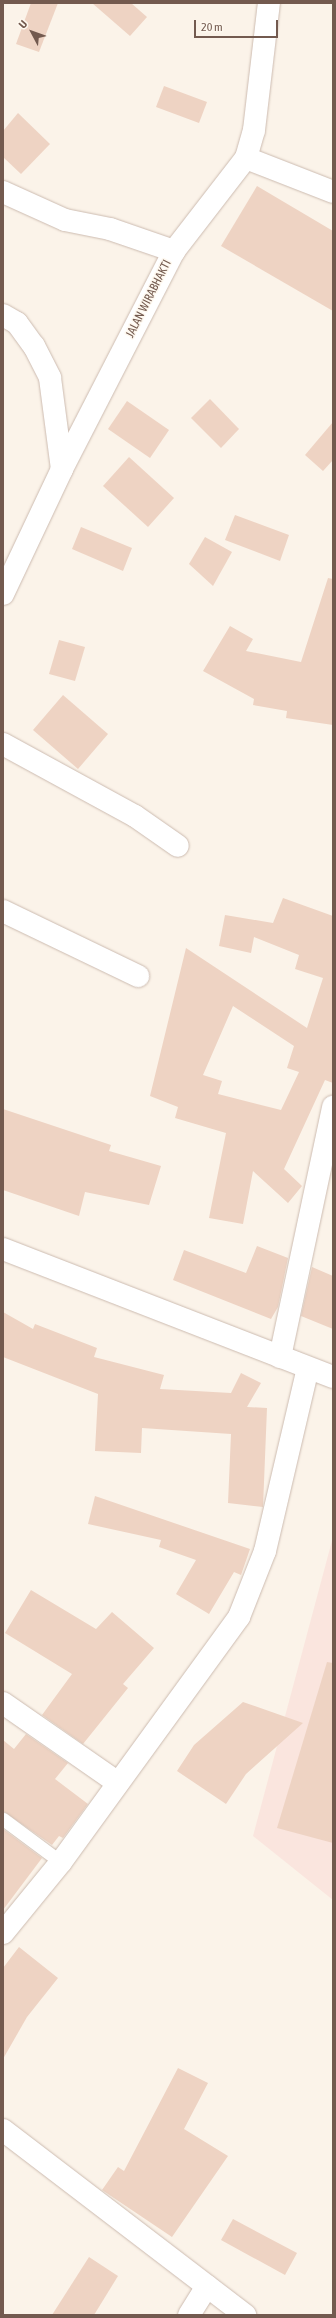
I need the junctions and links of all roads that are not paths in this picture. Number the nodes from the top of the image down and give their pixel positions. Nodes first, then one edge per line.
1 (269, 3) edge
2 (246, 158) junction
3 (3, 192) edge
4 (333, 192) edge
5 (174, 252) junction
6 (3, 315) edge
7 (62, 469) junction
8 (3, 594) edge
9 (3, 744) edge
10 (178, 846) dead end
11 (3, 911) edge
12 (138, 976) dead end
13 (333, 1107) edge
14 (3, 1249) edge
15 (280, 1357) junction
16 (308, 1368) junction
17 (333, 1378) edge
18 (3, 1704) edge
19 (118, 1783) junction
20 (3, 1819) edge
21 (61, 1862) junction
22 (3, 1933) edge
23 (3, 2130) edge
24 (207, 2286) junction
25 (189, 2315) edge
26 (245, 2315) edge

1 - 2 street, JALAN WIRABHAKTI
2 - 4 street
2 - 5 street, JALAN WIRABHAKTI
3 - 5 street
5 - 7 street, JALAN WIRABHAKTI
6 - 7 street
7 - 8 street, JALAN WIRABHAKTI
9 - 10 street
11 - 12 street
13 - 15 street
14 - 15 street
15 - 16 street
16 - 17 street
16 - 19 street
18 - 19 street
19 - 21 street
20 - 21 lane
21 - 22 street
23 - 24 street
24 - 25 street
24 - 26 street

